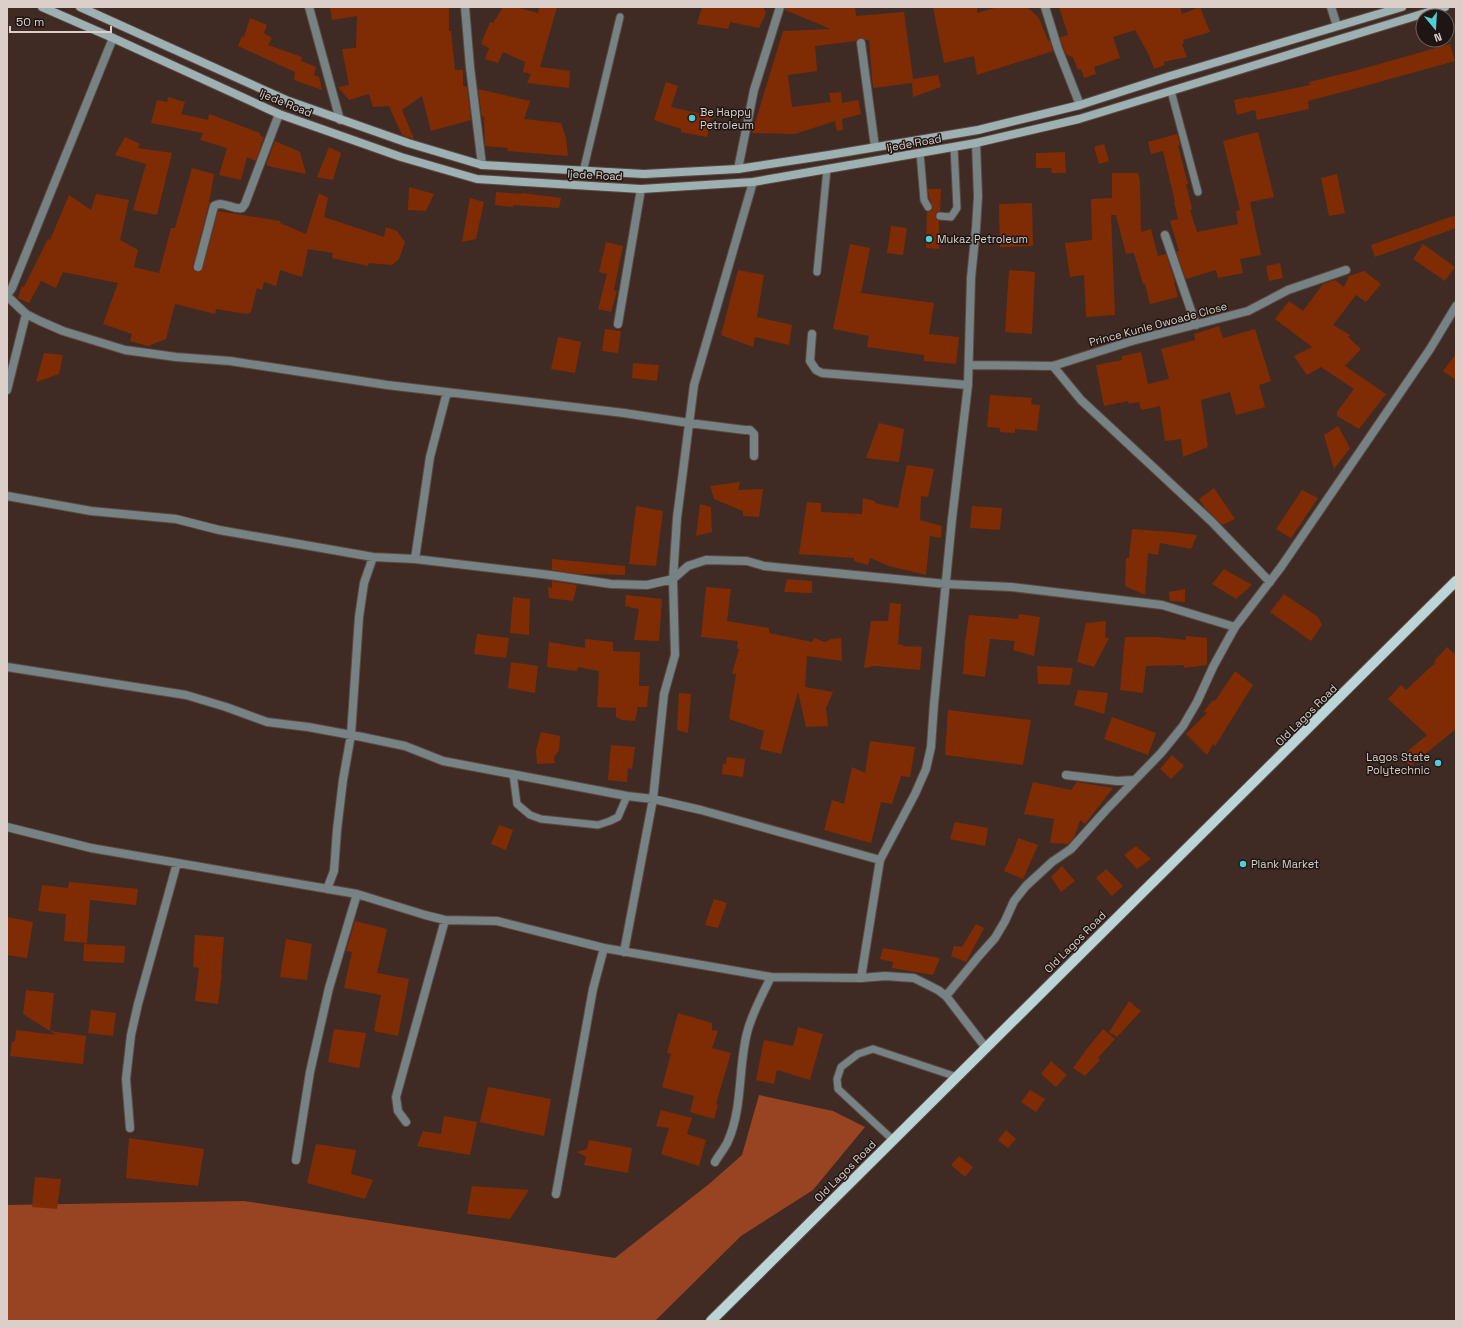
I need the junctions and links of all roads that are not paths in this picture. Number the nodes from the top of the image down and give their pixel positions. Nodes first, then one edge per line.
1 (42, 7) edge
2 (80, 7) edge
3 (309, 7) edge
4 (465, 7) edge
5 (780, 7) edge
6 (1045, 7) edge
7 (1331, 7) edge
8 (1402, 7) edge
9 (1445, 7) edge
10 (620, 17) dead end
11 (1337, 26) junction
12 (113, 38) junction
13 (861, 43) dead end
14 (1171, 91) junction
15 (1080, 105) junction
16 (280, 114) junction
17 (340, 120) junction
18 (976, 144) junction
19 (875, 147) junction
20 (954, 147) junction
21 (920, 153) junction
22 (482, 165) junction
23 (738, 169) junction
24 (827, 169) junction
25 (583, 172) junction
26 (753, 182) junction
27 (641, 188) junction
28 (1198, 192) dead end
29 (928, 207) dead end
30 (940, 216) dead end
31 (1165, 235) dead end
32 (198, 267) dead end
33 (1346, 270) dead end
34 (817, 272) dead end
35 (7, 296) edge
36 (1456, 306) edge
37 (26, 314) junction
38 (618, 324) dead end
39 (1196, 325) junction
40 (812, 334) dead end
41 (969, 365) junction
42 (1053, 366) junction
43 (968, 385) junction
44 (7, 390) edge
45 (447, 392) junction
46 (688, 423) junction
47 (754, 456) dead end
48 (7, 496) edge
49 (373, 557) junction
50 (415, 560) junction
51 (673, 579) junction
52 (1456, 581) edge
53 (1270, 582) junction
54 (946, 584) junction
55 (1235, 627) junction
56 (7, 667) edge
57 (351, 735) junction
58 (513, 774) junction
59 (1066, 775) dead end
60 (1134, 780) junction
61 (627, 796) junction
62 (653, 799) junction
63 (7, 827) edge
64 (880, 860) junction
65 (177, 863) junction
66 (327, 889) junction
67 (357, 894) junction
68 (445, 920) junction
69 (604, 948) junction
70 (624, 952) junction
71 (771, 977) junction
72 (861, 978) junction
73 (946, 996) junction
74 (986, 1048) junction
75 (957, 1077) junction
76 (406, 1122) dead end
77 (130, 1128) dead end
78 (893, 1140) junction
79 (296, 1160) dead end
80 (715, 1162) dead end
81 (556, 1194) dead end
82 (711, 1321) edge

1 - 12 main road, Ijede Road
2 - 17 main road, Ijede Road
3 - 17 street
4 - 22 street
5 - 23 street
6 - 15 street
7 - 11 street
8 - 11 main road, Ijede Road
9 - 14 main road, Ijede Road
10 - 25 lane
11 - 15 main road, Ijede Road
12 - 16 main road, Ijede Road
12 - 35 street
13 - 19 street
14 - 18 main road, Ijede Road
14 - 28 lane
15 - 19 main road, Ijede Road
16 - 27 main road, Ijede Road
16 - 32 street
17 - 22 main road, Ijede Road
18 - 20 main road, Ijede Road
18 - 41 street
19 - 23 main road, Ijede Road
20 - 21 main road, Ijede Road
20 - 30 lane
21 - 24 main road, Ijede Road
21 - 29 lane
22 - 25 main road, Ijede Road
23 - 25 main road, Ijede Road
24 - 26 main road, Ijede Road
24 - 34 lane
26 - 27 main road, Ijede Road
26 - 46 street
27 - 38 street
31 - 39 street
33 - 39 street, Prince Kunle Owoade Close
35 - 37 street
36 - 53 street
37 - 44 street
37 - 45 street
39 - 42 street, Prince Kunle Owoade Close
40 - 43 street
41 - 42 street, Prince Kunle Owoade Close
41 - 43 street
42 - 53 street
43 - 54 street
45 - 46 street
45 - 50 street
46 - 47 street
46 - 51 street
48 - 49 street
49 - 50 street
49 - 57 street
50 - 51 street
51 - 54 street
51 - 62 street
52 - 74 main road, Old Lagos Road
53 - 55 street
54 - 55 street
54 - 64 street
55 - 60 street
56 - 57 street
57 - 58 street
57 - 66 street
58 - 61 street
58 - 61 lane
59 - 60 street
60 - 73 street
61 - 62 street
62 - 64 street
62 - 70 street
63 - 65 street
64 - 72 street
65 - 66 street
65 - 77 street
66 - 67 street
67 - 68 street
67 - 79 street
68 - 69 street
68 - 76 street
69 - 70 street
69 - 81 street
70 - 71 street
71 - 72 street
71 - 80 street
72 - 73 street
73 - 74 street
74 - 75 main road, Old Lagos Road
75 - 78 main road, Old Lagos Road
75 - 78 lane
78 - 82 main road, Old Lagos Road

